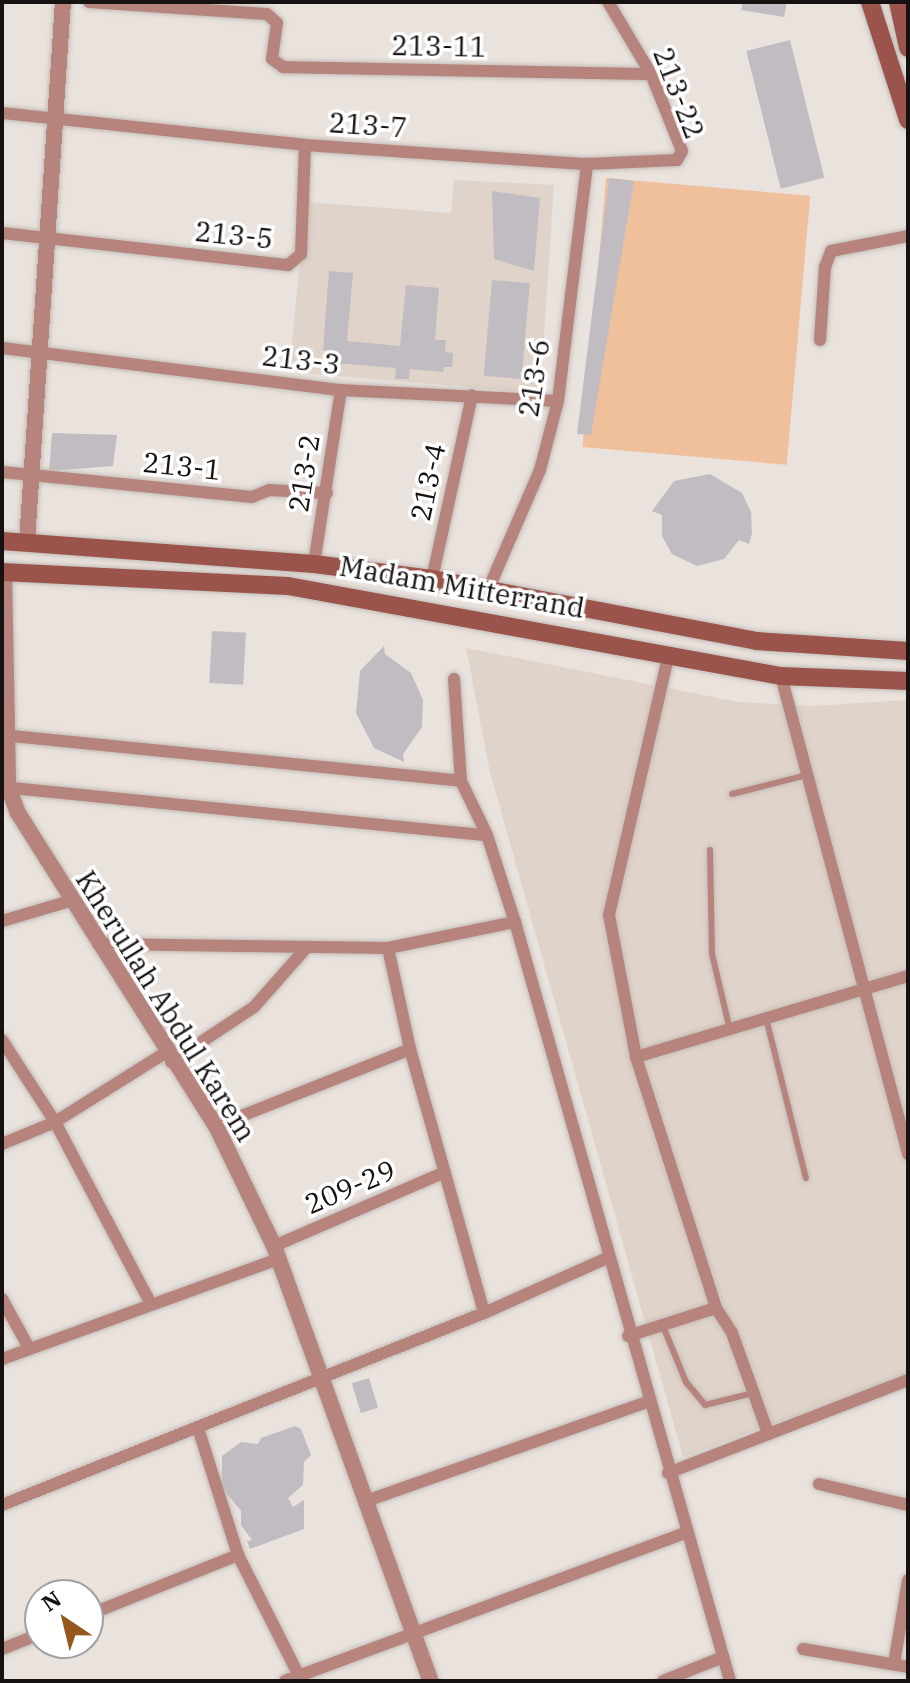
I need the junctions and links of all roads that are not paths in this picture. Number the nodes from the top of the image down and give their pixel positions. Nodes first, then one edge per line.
1 (63, 2) edge
2 (89, 2) edge
3 (608, 2) edge
4 (870, 2) edge
5 (898, 2) edge
6 (619, 8) edge
7 (904, 24) edge
8 (876, 31) junction
9 (908, 48) edge
10 (651, 74) junction
11 (2, 113) edge
12 (56, 118) junction
13 (908, 120) edge
14 (305, 145) junction
15 (677, 160) joint
16 (587, 164) junction
17 (2, 233) edge
18 (908, 236) edge
19 (49, 239) junction
20 (820, 340) dead end
21 (2, 348) edge
22 (41, 351) junction
23 (341, 390) junction
24 (472, 395) junction
25 (558, 401) junction
26 (2, 472) edge
27 (32, 475) junction
28 (327, 493) junction
29 (2, 541) edge
30 (27, 542) junction
31 (314, 564) junction
32 (3, 572) edge
33 (432, 579) junction
34 (488, 590) junction
35 (908, 651) edge
36 (669, 653) junction
37 (781, 676) junction
38 (454, 679) dead end
39 (908, 681) edge
40 (5, 735) edge
41 (810, 774) junction
42 (461, 781) junction
43 (5, 787) edge
44 (732, 794) dead end
45 (487, 835) junction
46 (710, 850) dead end
47 (70, 901) junction
48 (2, 921) edge
49 (515, 922) junction
50 (98, 944) junction
51 (307, 947) junction
52 (388, 948) junction
53 (908, 976) edge
54 (865, 988) junction
55 (766, 1016) junction
56 (729, 1026) junction
57 (2, 1040) edge
58 (410, 1049) junction
59 (168, 1057) junction
60 (636, 1057) junction
61 (55, 1122) junction
62 (216, 1126) junction
63 (2, 1144) edge
64 (908, 1154) edge
65 (445, 1172) junction
66 (806, 1178) dead end
67 (276, 1252) junction
68 (607, 1258) junction
69 (2, 1299) edge
70 (150, 1302) junction
71 (716, 1308) junction
72 (484, 1313) junction
73 (663, 1325) junction
74 (628, 1336) junction
75 (29, 1348) junction
76 (2, 1359) edge
77 (324, 1378) junction
78 (908, 1380) edge
79 (753, 1393) junction
80 (648, 1402) junction
81 (198, 1428) junction
82 (768, 1433) junction
83 (668, 1473) junction
84 (819, 1484) dead end
85 (369, 1500) junction
86 (2, 1505) edge
87 (908, 1505) edge
88 (686, 1533) junction
89 (238, 1555) junction
90 (908, 1580) edge
91 (104, 1609) edge
92 (418, 1633) junction
93 (24, 1640) edge
94 (2, 1649) edge
95 (803, 1649) dead end
96 (723, 1657) junction
97 (894, 1664) junction
98 (908, 1667) edge
99 (299, 1676) junction
100 (285, 1681) edge
101 (431, 1681) edge
102 (663, 1681) edge
103 (730, 1681) edge

1 - 12 street
2 - 10 street, 213-11
3 - 6 street, 213-22
4 - 8 main road
5 - 7 main road
6 - 10 street, 213-22
7 - 8 street
7 - 9 main road
8 - 13 main road
10 - 15 street, 213-22
11 - 12 street, 213-7
12 - 14 street, 213-7
12 - 19 street
14 - 16 street, 213-7
14 - 19 street, 213-5
15 - 16 street, 213-7
16 - 25 street, 213-6
17 - 19 street, 213-5
18 - 20 street
19 - 22 street
21 - 22 street, 213-3
22 - 23 street, 213-3
22 - 27 street
23 - 24 street, 213-3
23 - 28 street, 213-2
24 - 25 street, 213-3
24 - 33 street, 213-4
25 - 34 street, 213-6
26 - 27 street, 213-1
27 - 28 street, 213-1
27 - 30 street
28 - 31 street, 213-2
29 - 30 main road, Madam Mitterrand
30 - 31 main road, Madam Mitterrand
31 - 33 main road, Madam Mitterrand
32 - 36 main road, Madam Mitterrand
32 - 40 street, Kherullah Abdul Karem
33 - 34 main road, Madam Mitterrand
34 - 35 main road, Madam Mitterrand
36 - 37 main road, Madam Mitterrand
36 - 60 street
37 - 39 main road, Madam Mitterrand
37 - 41 street
38 - 42 street
40 - 42 street
40 - 43 street, Kherullah Abdul Karem
41 - 44 lane
41 - 54 street
42 - 45 street
43 - 45 street
43 - 47 street, Kherullah Abdul Karem
45 - 49 street
46 - 56 lane
47 - 48 street
47 - 50 street, Kherullah Abdul Karem
49 - 52 street
49 - 68 street
50 - 51 street
50 - 59 street, Kherullah Abdul Karem
51 - 52 street
51 - 59 street
52 - 58 street
53 - 54 street
54 - 55 street
54 - 64 street
55 - 56 street
55 - 66 lane
56 - 60 street
57 - 61 street
58 - 62 street
58 - 65 street
59 - 61 street
59 - 62 street, Kherullah Abdul Karem
60 - 71 street
61 - 63 street
61 - 70 street
62 - 67 street, Kherullah Abdul Karem
65 - 67 street, 209-29
65 - 72 street
67 - 70 street, 209-29
67 - 77 street, Kherullah Abdul Karem
68 - 72 street
68 - 74 street
69 - 75 street
70 - 75 street, 209-29
71 - 73 street
71 - 79 street
72 - 77 street
73 - 74 street
73 - 79 lane
74 - 80 street
75 - 76 street, 209-29
77 - 81 street
77 - 85 street, Kherullah Abdul Karem
78 - 82 street
79 - 82 street
80 - 83 street
80 - 85 street
81 - 86 street
81 - 89 street
82 - 83 street
83 - 88 street
84 - 87 street
85 - 92 street, Kherullah Abdul Karem
88 - 92 street
88 - 96 street
89 - 91 street
89 - 99 street
90 - 97 street
92 - 99 street
92 - 101 street, Kherullah Abdul Karem
93 - 94 street
95 - 97 street
96 - 102 street
96 - 103 street
97 - 98 street
99 - 100 street

